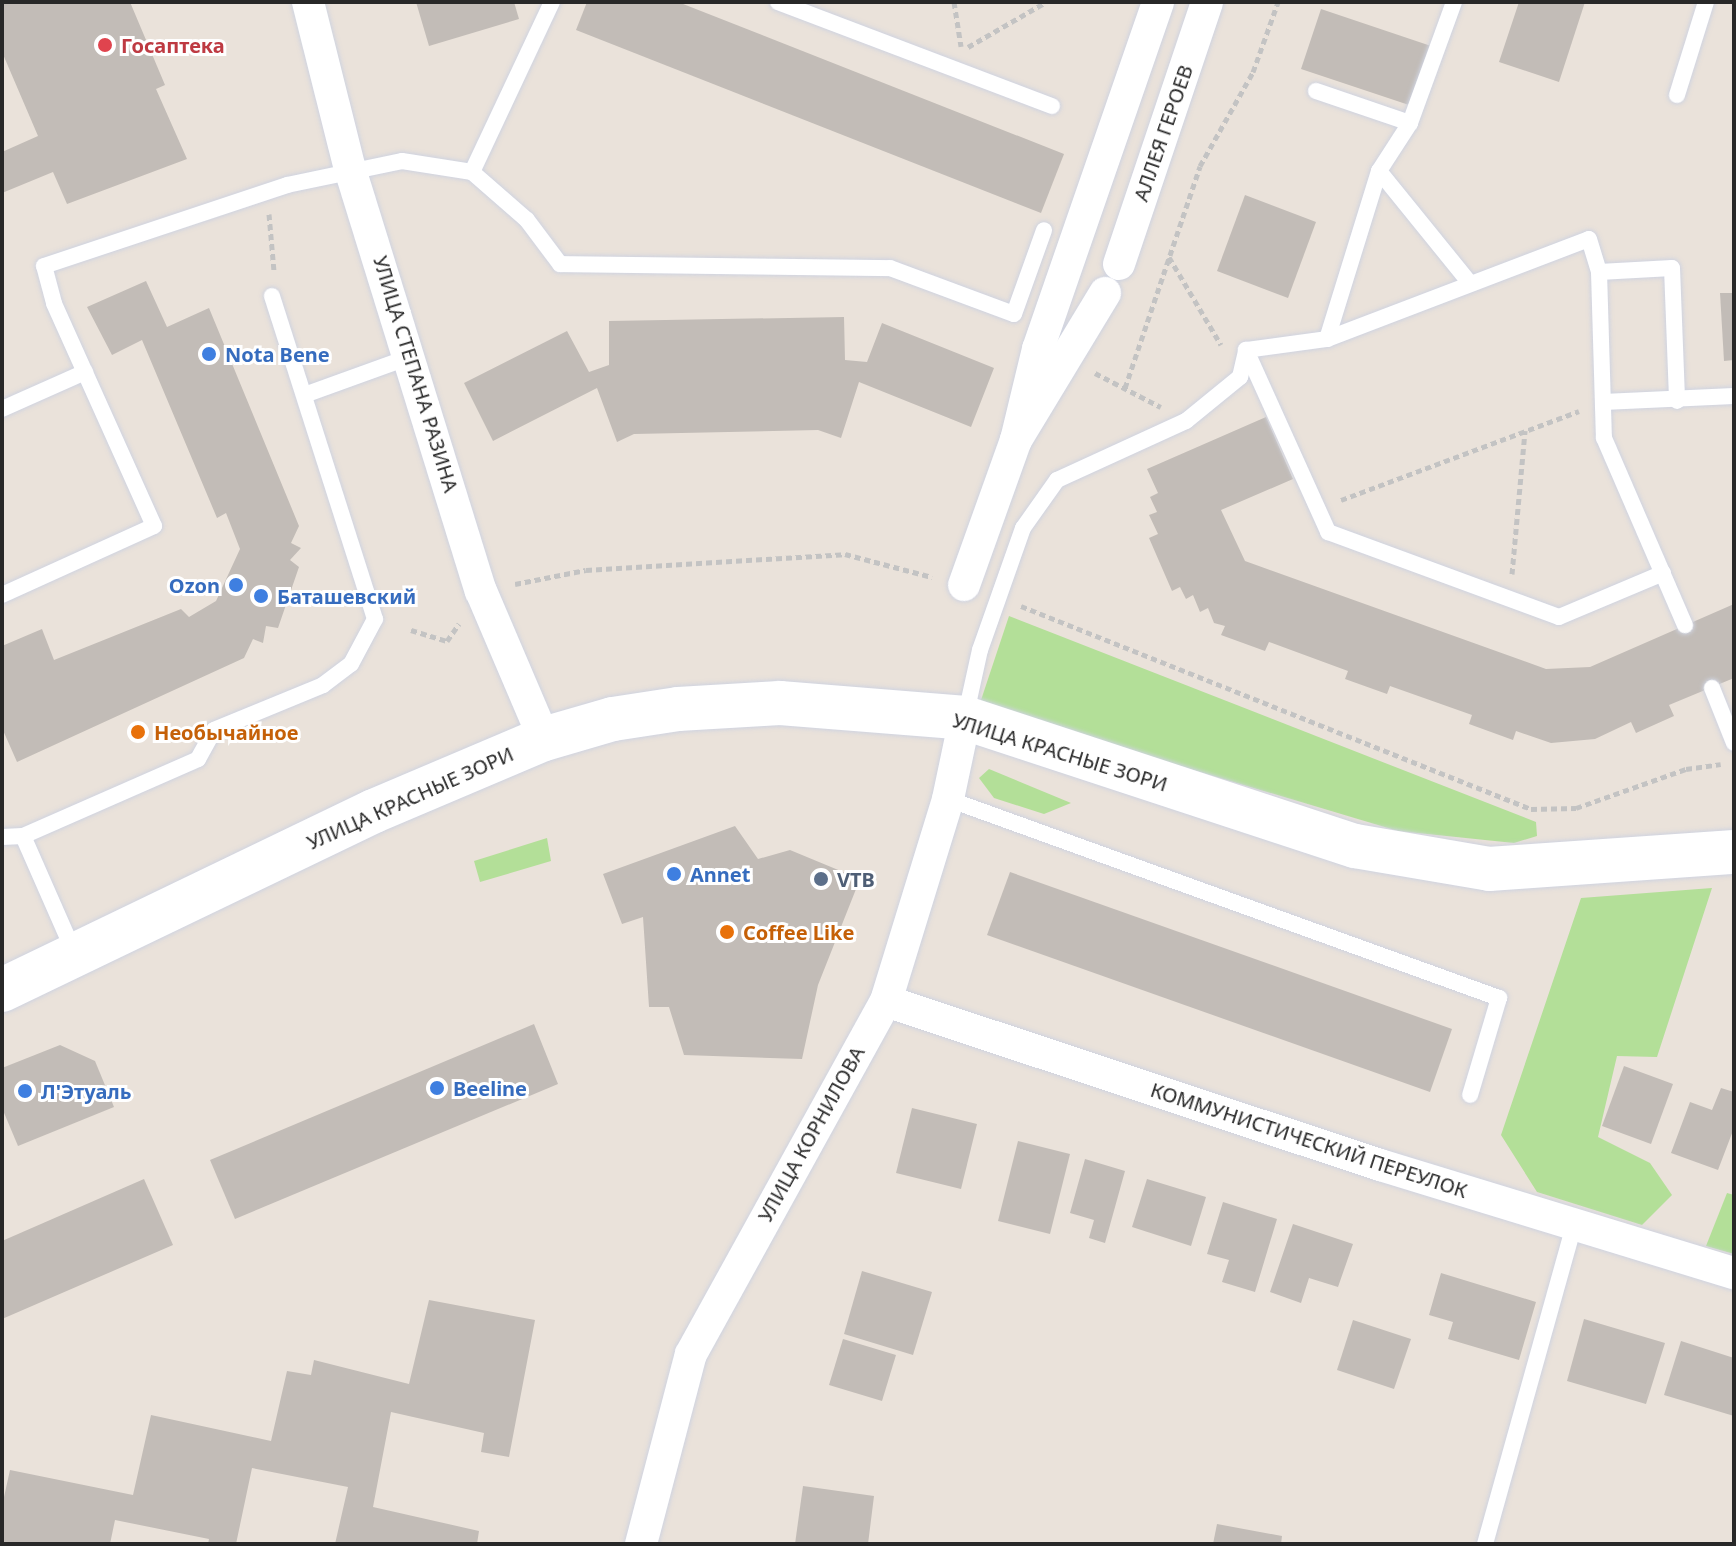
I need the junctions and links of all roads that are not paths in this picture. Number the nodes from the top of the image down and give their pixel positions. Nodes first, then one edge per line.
1 (308, 2) edge
2 (552, 2) edge
3 (778, 2) edge
4 (1158, 2) edge
5 (1207, 2) edge
6 (1454, 2) edge
7 (1706, 2) edge
8 (1316, 91) dead end
9 (1677, 95) dead end
10 (1052, 106) dead end
11 (1410, 123) junction
12 (350, 169) junction
13 (1379, 171) junction
14 (472, 172) junction
15 (1044, 230) dead end
16 (1119, 264) dead end
17 (1599, 272) junction
18 (1468, 281) junction
19 (1105, 293) dead end
20 (272, 296) road end
21 (1327, 339) junction
22 (1246, 350) junction
23 (412, 356) junction
24 (85, 372) junction
25 (307, 394) junction
26 (1734, 396) edge
27 (1677, 401) junction
28 (1603, 402) junction
29 (2, 409) edge
30 (1016, 440) junction
31 (1663, 573) junction
32 (964, 585) road end
33 (2, 595) edge
34 (1685, 625) dead end
35 (1712, 688) dead end
36 (965, 718) junction
37 (544, 739) junction
38 (1734, 743) edge
39 (948, 799) junction
40 (23, 836) junction
41 (2, 837) edge
42 (1734, 852) edge
43 (75, 953) junction
44 (2, 990) edge
45 (886, 1001) junction
46 (1470, 1095) dead end
47 (1575, 1222) junction
48 (1734, 1273) edge
49 (641, 1544) edge
50 (1485, 1544) edge

1 - 12 street, УЛИЦА СТЕПАНА РАЗИНА
2 - 14 lane
3 - 10 lane
4 - 30 street
5 - 16 street, АЛЛЕЯ ГЕРОЕВ
6 - 11 lane
7 - 9 lane
8 - 11 lane
11 - 13 lane
12 - 14 lane
12 - 23 street, УЛИЦА СТЕПАНА РАЗИНА
12 - 24 lane
13 - 18 lane
13 - 21 lane
14 - 15 lane
17 - 18 lane
17 - 27 lane
17 - 28 lane
18 - 21 lane
19 - 30 street
20 - 25 lane
21 - 22 lane
22 - 31 lane
22 - 36 lane
23 - 25 lane
23 - 37 street, УЛИЦА СТЕПАНА РАЗИНА
24 - 29 lane
24 - 33 lane
25 - 40 lane
26 - 27 lane
27 - 28 lane
28 - 31 lane
30 - 32 street
31 - 34 lane
35 - 38 lane
36 - 37 main road, УЛИЦА КРАСНЫЕ ЗОРИ
36 - 39 street, УЛИЦА КОРНИЛОВА
36 - 42 main road, УЛИЦА КРАСНЫЕ ЗОРИ
37 - 43 main road, УЛИЦА КРАСНЫЕ ЗОРИ
39 - 45 street, УЛИЦА КОРНИЛОВА
39 - 46 lane
40 - 41 lane
40 - 43 lane
43 - 44 main road, УЛИЦА КРАСНЫЕ ЗОРИ
45 - 47 street, КОММУНИСТИЧЕСКИЙ ПЕРЕУЛОК
45 - 49 street, УЛИЦА КОРНИЛОВА
47 - 48 street, КОММУНИСТИЧЕСКИЙ ПЕРЕУЛОК
47 - 50 lane

